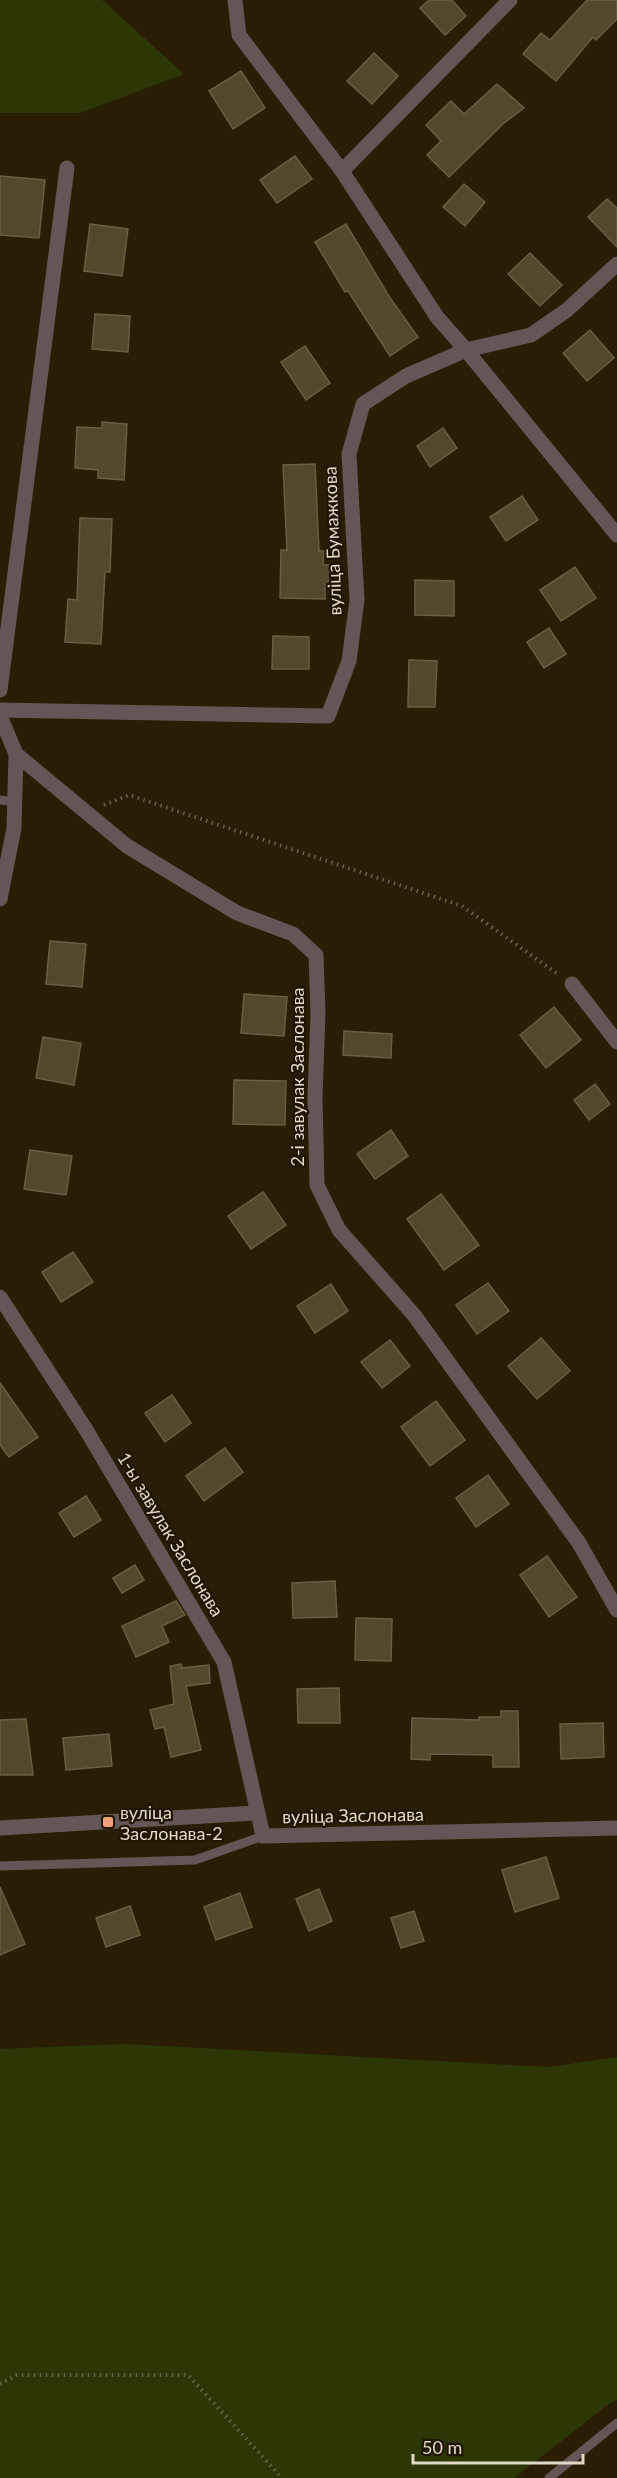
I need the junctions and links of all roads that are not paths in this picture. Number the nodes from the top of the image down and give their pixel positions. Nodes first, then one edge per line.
1 (235, 0) edge
2 (510, 0) edge
3 (67, 168) dead end
4 (342, 171) junction
5 (617, 264) edge
6 (466, 350) junction
7 (617, 535) edge
8 (0, 690) edge
9 (0, 710) edge
10 (0, 716) edge
11 (16, 754) junction
12 (8, 801) edge
13 (0, 899) edge
14 (572, 984) road end
15 (617, 1042) edge
16 (0, 1296) edge
17 (617, 1610) edge
18 (257, 1813) junction
19 (0, 1828) edge
20 (617, 1828) edge
21 (262, 1836) junction
22 (0, 1866) edge
23 (617, 2423) edge
24 (549, 2478) edge

1 - 4 street
2 - 4 street
3 - 8 street
4 - 6 street
5 - 6 street, вуліца Бумажкова
6 - 7 street
6 - 9 street, вуліца Бумажкова
10 - 11 street
11 - 12 street
11 - 17 street, 2-і завулак Заслонава
12 - 13 street
14 - 15 street
16 - 18 street, 1-ы завулак Заслонава
18 - 19 street, вуліца Заслонава
18 - 21 street, вуліца Заслонава
20 - 21 street, вуліца Заслонава
21 - 22 lane
23 - 24 lane

